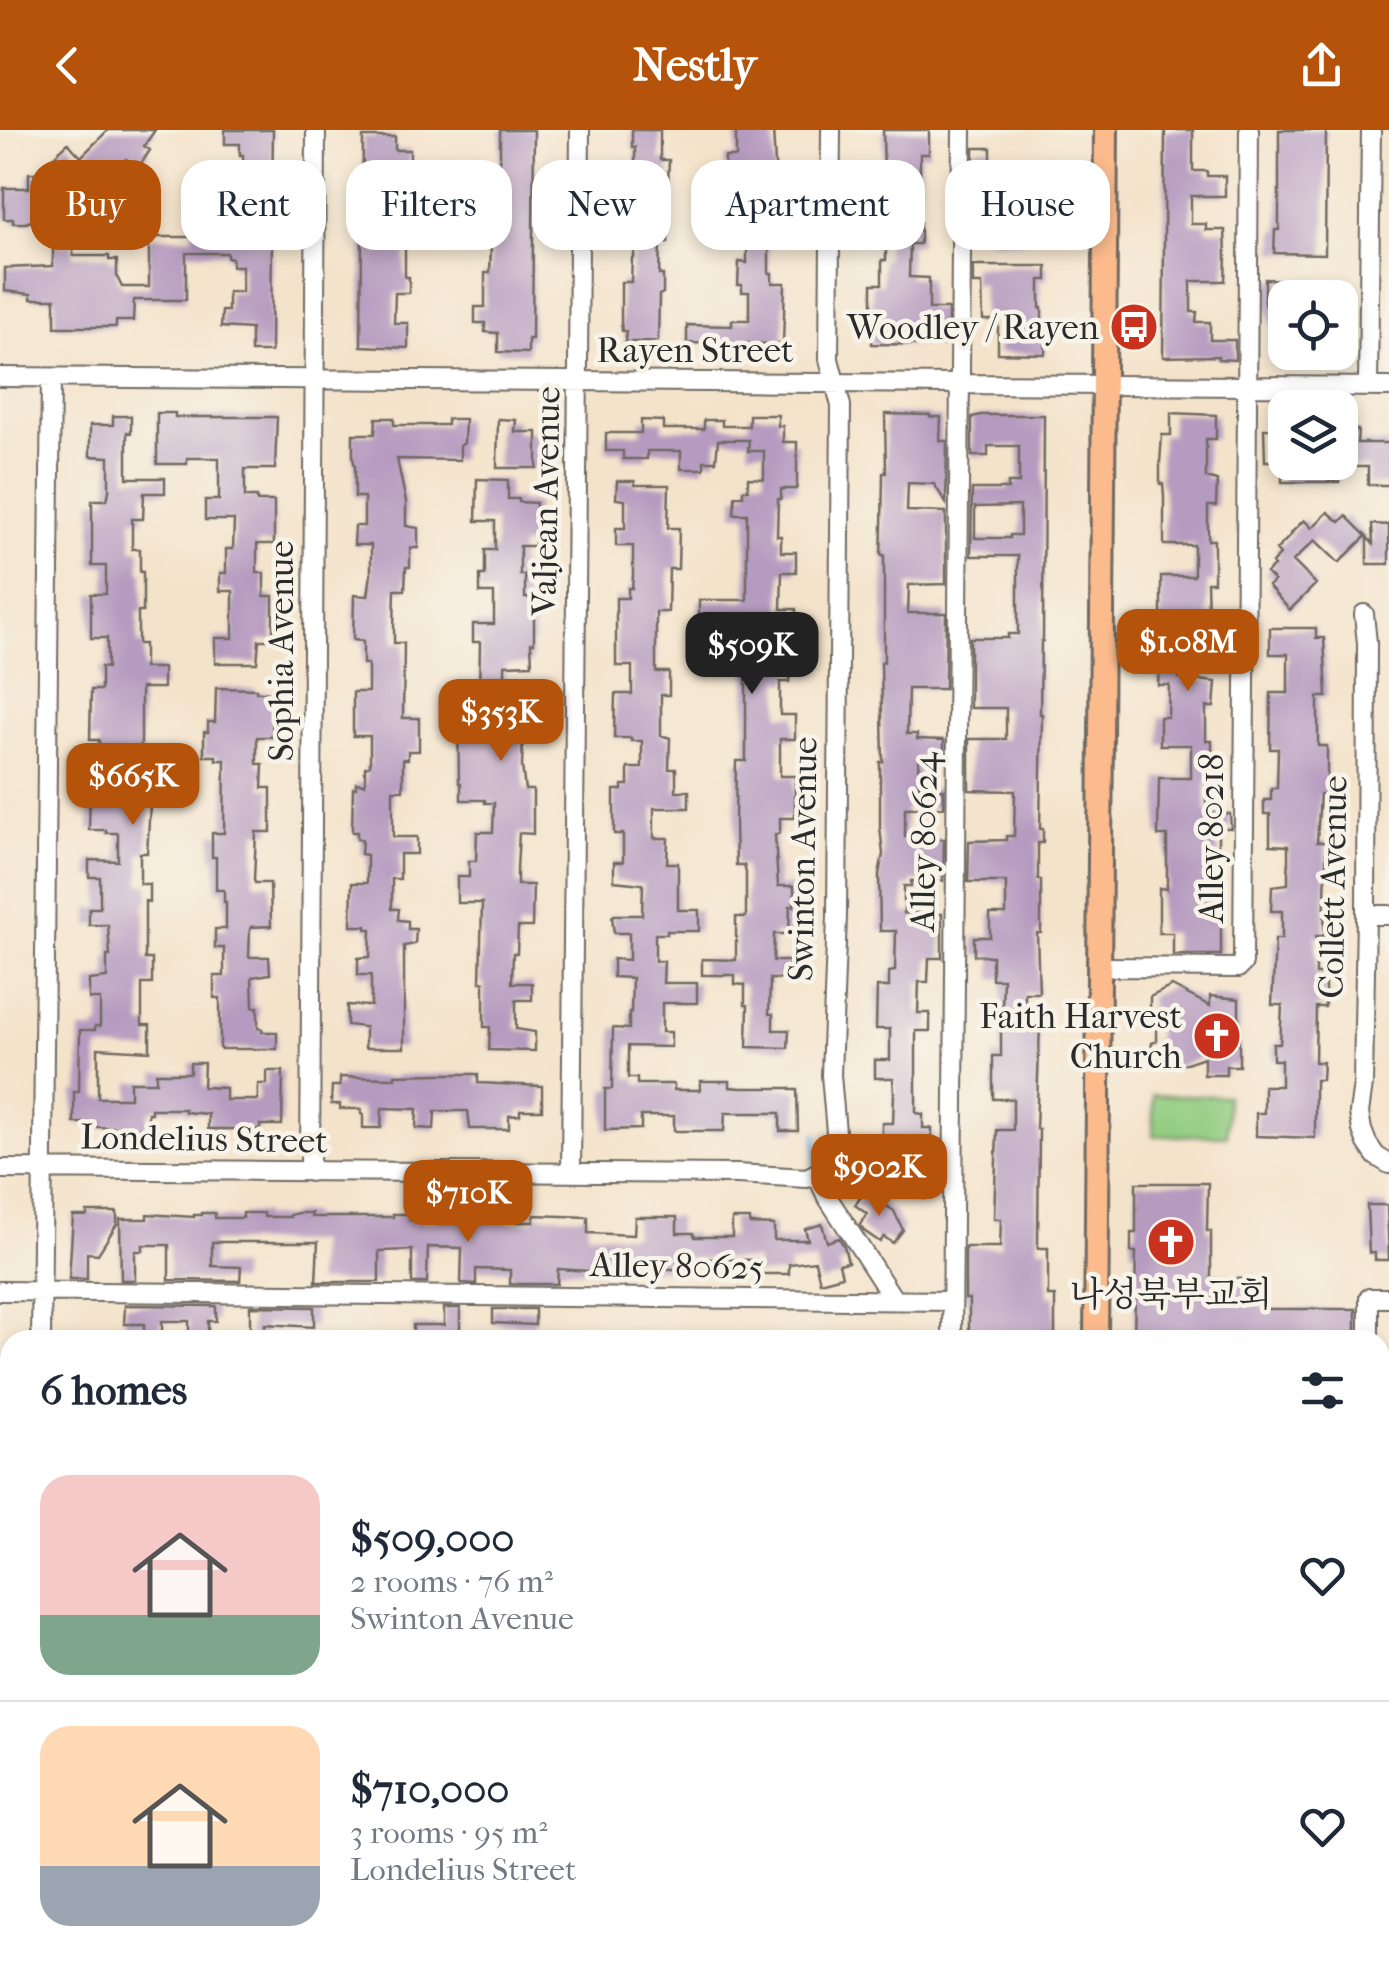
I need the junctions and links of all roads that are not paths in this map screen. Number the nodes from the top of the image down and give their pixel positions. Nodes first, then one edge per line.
1 (316, 130) edge
2 (580, 130) edge
3 (831, 130) edge
4 (962, 130) edge
5 (1106, 130) edge
6 (1249, 130) edge
7 (1371, 130) edge
8 (0, 378) edge
9 (51, 378) junction
10 (316, 380) junction
11 (579, 382) junction
12 (960, 384) junction
13 (836, 385) junction
14 (1103, 386) junction
15 (1246, 387) junction
16 (1368, 387) junction
17 (1389, 387) edge
18 (1364, 614) dead end
19 (1366, 915) junction
20 (1389, 915) edge
21 (1100, 968) junction
22 (1382, 1160) edge
23 (0, 1169) edge
24 (43, 1169) junction
25 (310, 1172) junction
26 (820, 1172) junction
27 (571, 1173) junction
28 (0, 1292) edge
29 (41, 1292) junction
30 (1389, 1298) edge
31 (894, 1300) junction
32 (952, 1301) junction
33 (41, 1330) edge
34 (952, 1330) edge
35 (1096, 1330) edge
36 (1369, 1330) edge

1 - 10 street, Sophia Avenue
2 - 11 street, Valjean Avenue
3 - 13 street, Swinton Avenue
4 - 12 street, Alley 80624
5 - 14 main road
6 - 15 street
7 - 16 street
8 - 9 street, Rayen Street
9 - 10 street, Rayen Street
9 - 24 street
10 - 11 street, Rayen Street
10 - 25 street, Sophia Avenue
11 - 13 street, Rayen Street
11 - 27 street, Valjean Avenue
12 - 13 street, Rayen Street
12 - 14 street, Rayen Street
12 - 32 street, Alley 80624
13 - 26 street, Swinton Avenue
14 - 15 street, Rayen Street
14 - 21 main road
15 - 16 street, Rayen Street
15 - 21 street, Alley 80218
16 - 17 street, Rayen Street
18 - 19 street, Collett Avenue
19 - 20 street
19 - 22 street, Collett Avenue
21 - 35 main road
23 - 24 street, Londelius Street
24 - 25 street, Londelius Street
24 - 29 street
25 - 27 street, Londelius Street
26 - 27 street, Londelius Street
26 - 31 street
28 - 29 street, Alley 80625
29 - 31 street, Alley 80625
29 - 33 street
30 - 36 street
31 - 32 street, Alley 80625
32 - 34 street, Alley 80624

